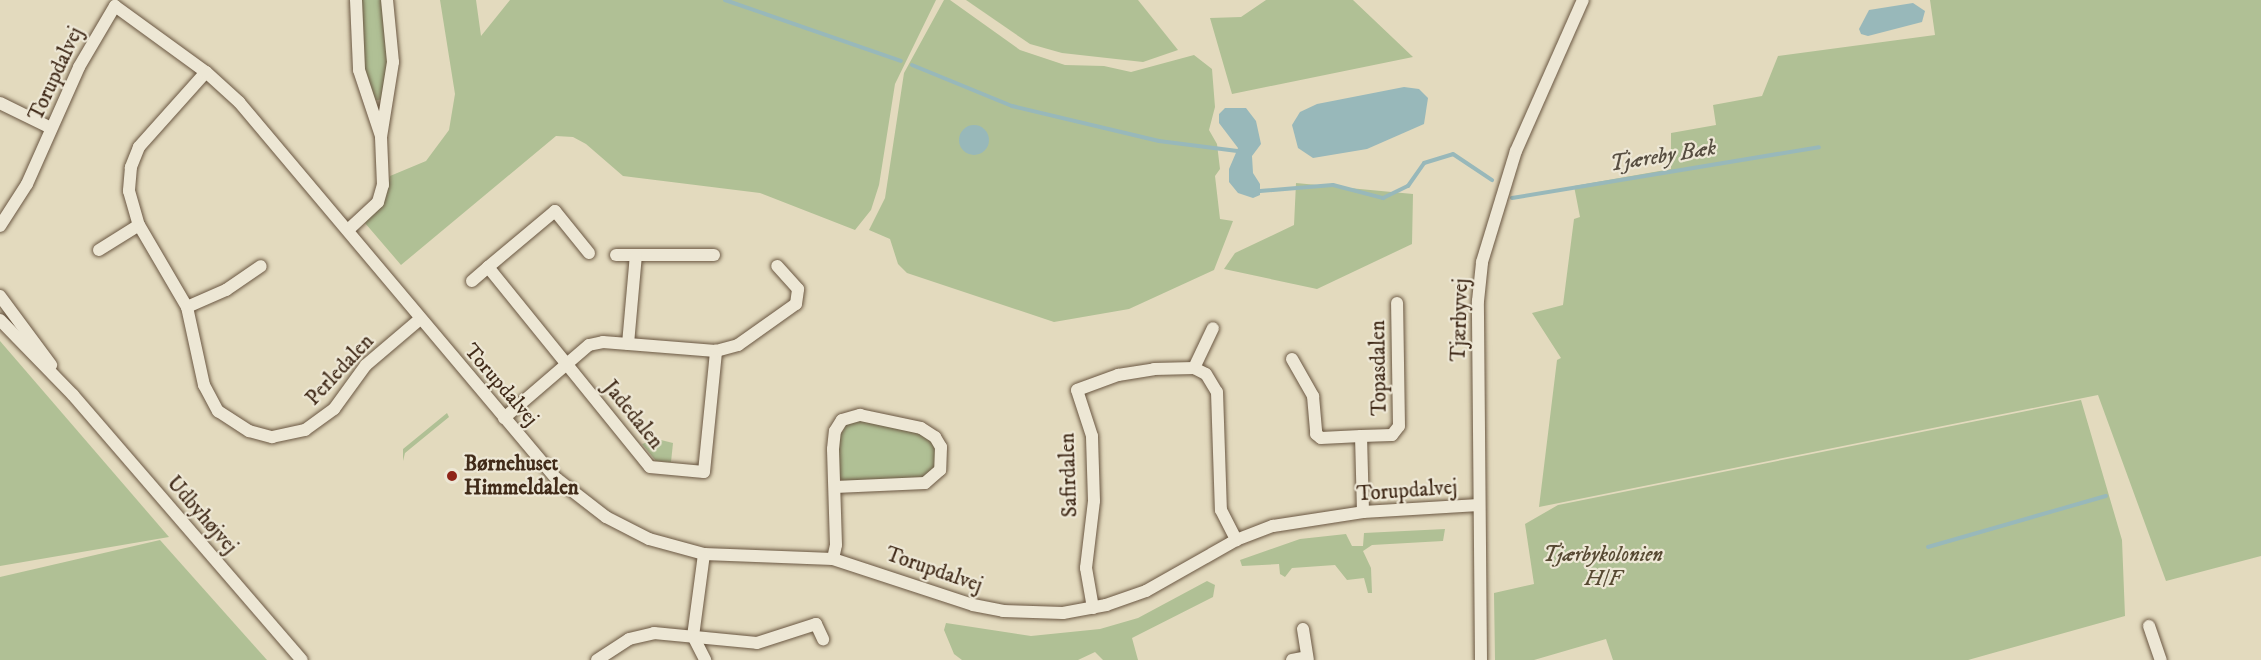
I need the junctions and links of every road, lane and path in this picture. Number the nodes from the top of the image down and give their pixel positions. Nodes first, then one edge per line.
1 (356, 0) edge
2 (387, 0) edge
3 (1583, 0) edge
4 (206, 72) junction
5 (0, 104) edge
6 (51, 128) junction
7 (381, 137) junction
8 (139, 225) junction
9 (0, 226) edge
10 (348, 230) junction
11 (99, 250) dead end
12 (589, 253) dead end
13 (616, 255) dead end
14 (636, 255) junction
15 (714, 255) dead end
16 (261, 266) dead end
17 (777, 266) dead end
18 (488, 267) junction
19 (472, 281) dead end
20 (0, 296) edge
21 (1397, 303) dead end
22 (187, 307) junction
23 (420, 319) junction
24 (0, 320) edge
25 (1213, 328) dead end
26 (628, 344) junction
27 (716, 351) junction
28 (1292, 359) dead end
29 (566, 363) junction
30 (1194, 368) junction
31 (73, 395) junction
32 (504, 418) junction
33 (1360, 436) junction
34 (835, 487) junction
35 (1479, 505) junction
36 (1363, 512) junction
37 (1236, 540) junction
38 (704, 554) junction
39 (833, 558) junction
40 (1093, 608) junction
41 (2149, 626) dead end
42 (1303, 629) dead end
43 (693, 636) junction
44 (823, 639) dead end
45 (1308, 658) edge
46 (302, 660) edge
47 (597, 660) edge
48 (705, 660) edge
49 (1292, 660) edge
50 (1481, 660) edge
51 (2162, 660) edge

1 - 7 street
2 - 7 street
3 - 35 street, Tjærbyvej
4 - 6 street, Torupdalvej
4 - 8 street, Perledalen
4 - 10 street, Torupdalvej
5 - 6 street
6 - 9 street, Torupdalvej
7 - 10 street
8 - 11 street
8 - 22 street, Perledalen
10 - 23 street, Torupdalvej
12 - 18 street
13 - 14 street
14 - 15 street
14 - 26 street
16 - 22 street
17 - 27 street
18 - 19 street
18 - 29 street, Jadedalen
20 - 31 street, Udbyhøjvej
21 - 33 street, Topasdalen
22 - 23 street, Perledalen
23 - 32 street, Torupdalvej
24 - 31 street, Udbyhøjvej
25 - 30 street
26 - 27 street
26 - 29 street
27 - 29 street, Jadedalen
28 - 33 street, Topasdalen
29 - 32 street
30 - 37 street
30 - 40 street, Safirdalen
31 - 46 street, Udbyhøjvej
32 - 38 street, Torupdalvej
33 - 36 street, Topasdalen
34 - 34 street
34 - 39 street
35 - 36 street, Torupdalvej
35 - 50 street, Tjærbyvej
36 - 37 street, Torupdalvej
37 - 40 street, Torupdalvej
38 - 39 street, Torupdalvej
38 - 43 street
39 - 40 street, Torupdalvej
41 - 51 street
42 - 45 street
43 - 44 street
43 - 47 street
43 - 48 street
45 - 49 street

